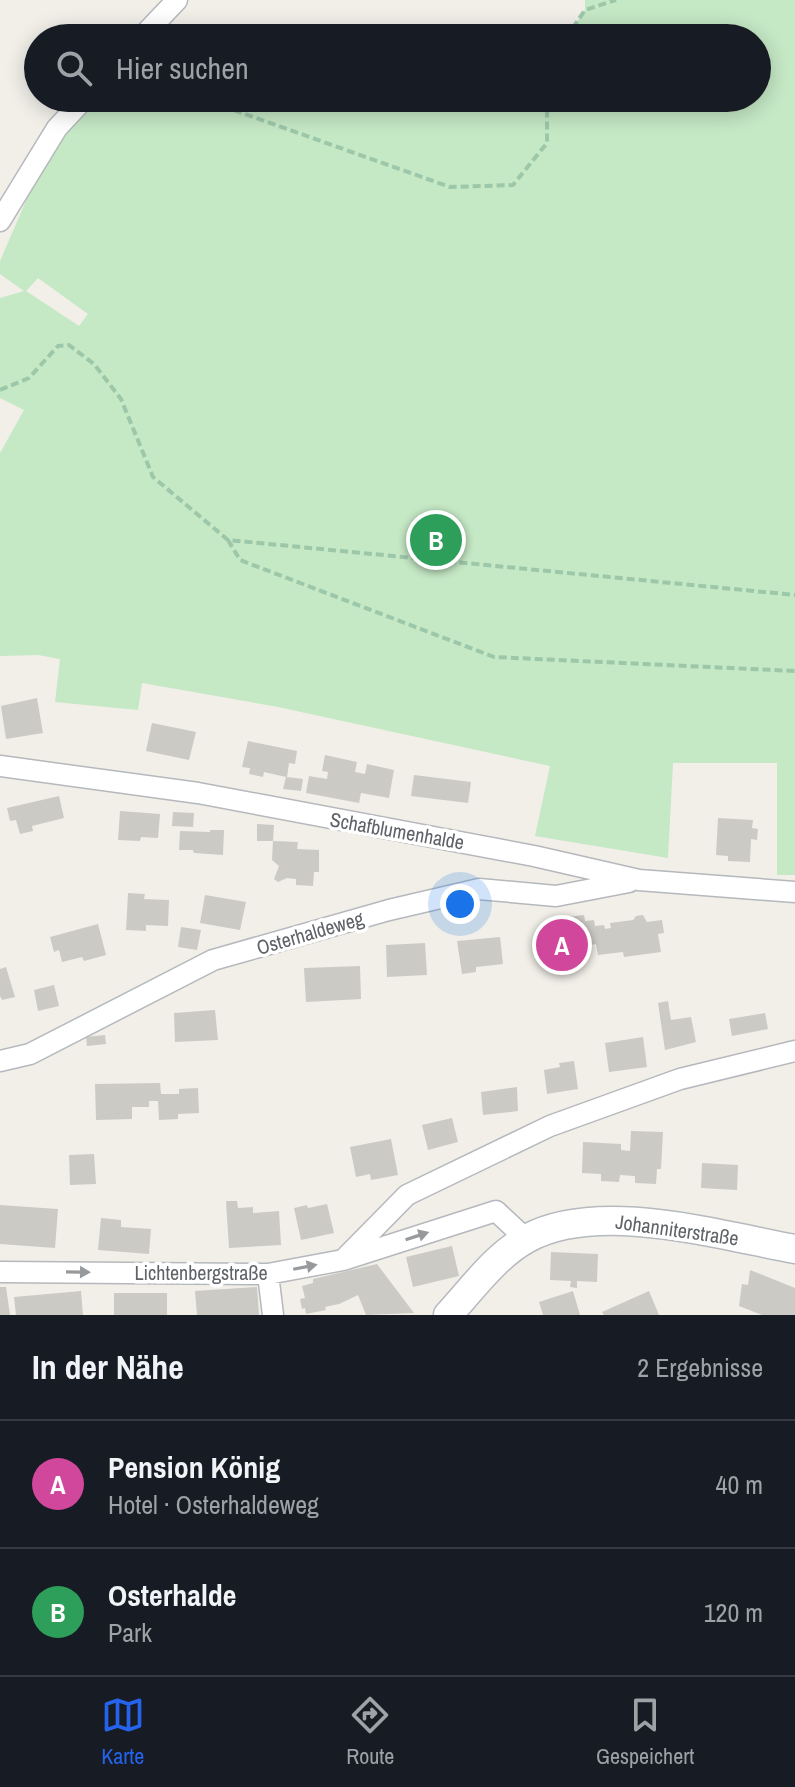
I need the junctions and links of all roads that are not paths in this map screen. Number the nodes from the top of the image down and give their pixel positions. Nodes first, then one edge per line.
1 (177, 0) edge
2 (154, 24) edge
3 (72, 112) edge
4 (0, 221) edge
5 (0, 766) edge
6 (639, 880) junction
7 (795, 892) edge
8 (795, 1051) edge
9 (0, 1061) edge
10 (526, 1239) junction
11 (795, 1249) edge
12 (343, 1260) junction
13 (0, 1272) edge
14 (268, 1274) junction
15 (273, 1315) edge
16 (448, 1315) edge

1 - 2 street
3 - 4 street
5 - 6 street, Schafblumenhalde
6 - 7 street, Schafblumenhalde
6 - 9 street, Osterhaldeweg
8 - 12 street
10 - 11 street, Johanniterstraße
12 -> 10 street, Lichtenbergstraße
10 - 16 street, Johanniterstraße
14 -> 12 street, Lichtenbergstraße
13 -> 14 street, Lichtenbergstraße
14 - 15 street

